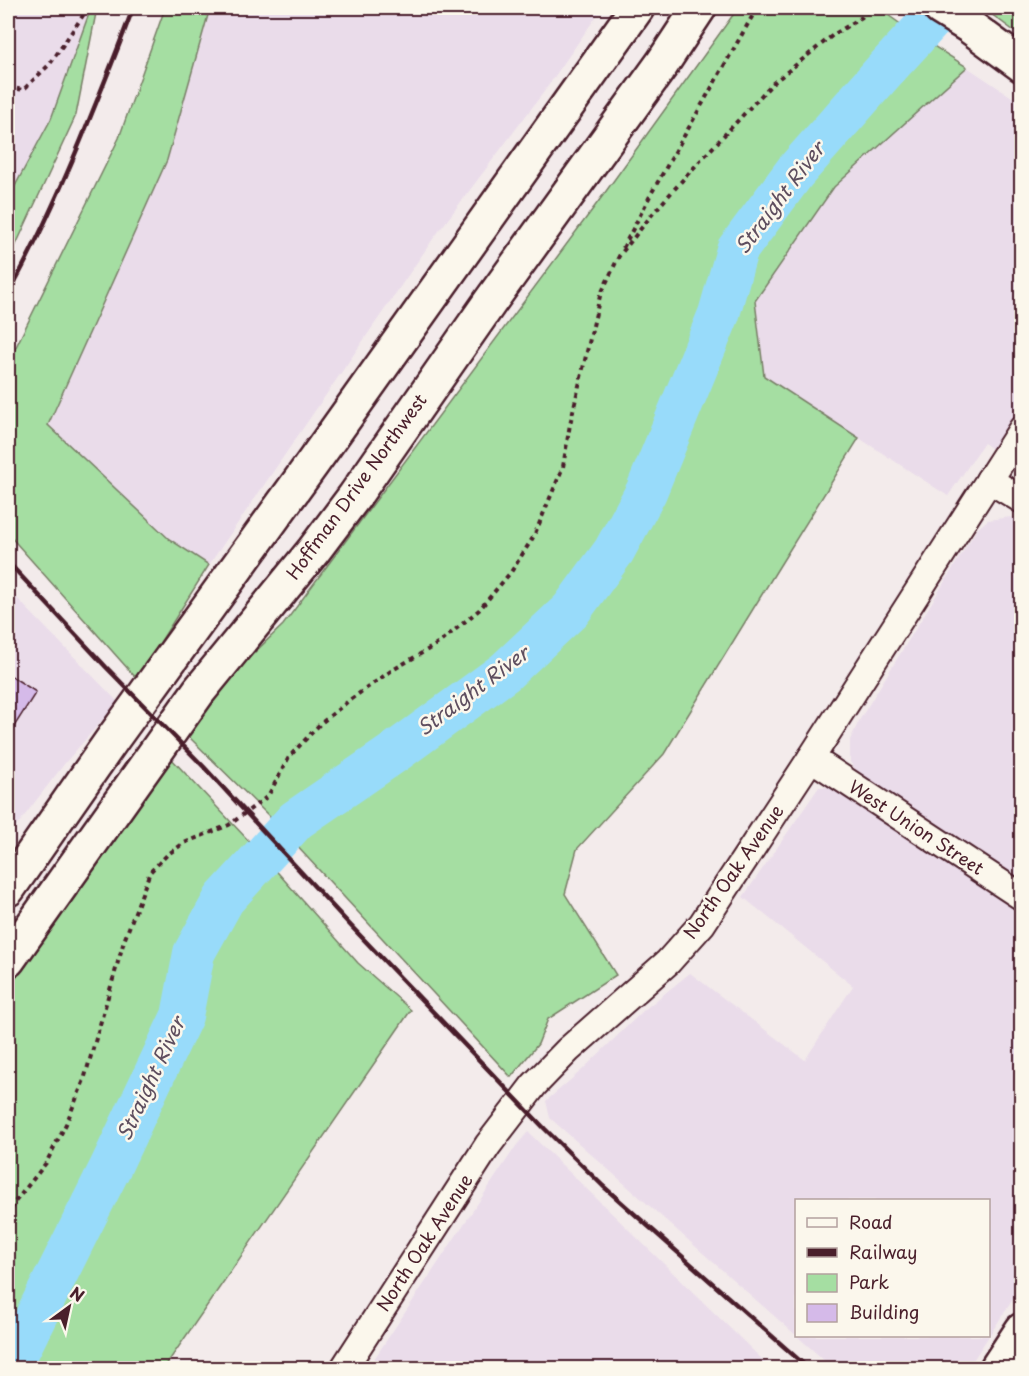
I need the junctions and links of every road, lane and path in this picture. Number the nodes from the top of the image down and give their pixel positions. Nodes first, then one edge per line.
1 (88, 8) edge
2 (637, 8) edge
3 (699, 8) edge
4 (757, 8) edge
5 (870, 8) edge
6 (940, 8) edge
7 (1015, 60) edge
8 (8, 87) edge
9 (619, 256) junction
10 (1022, 429) edge
11 (989, 480) junction
12 (1022, 500) edge
13 (811, 758) junction
14 (8, 889) edge
15 (1022, 897) edge
16 (8, 960) edge
17 (8, 1218) edge
18 (1022, 1330) edge
19 (344, 1368) edge
20 (997, 1368) edge

1 - 8 path
2 - 14 main road
3 - 16 main road, Hoffman Drive Northwest
4 - 9 path
5 - 9 path
6 - 7 main road
9 - 17 path
10 - 11 street, North Oak Avenue
11 - 12 street
11 - 13 street, North Oak Avenue
13 - 15 street, West Union Street
13 - 19 street, North Oak Avenue
18 - 20 main road

